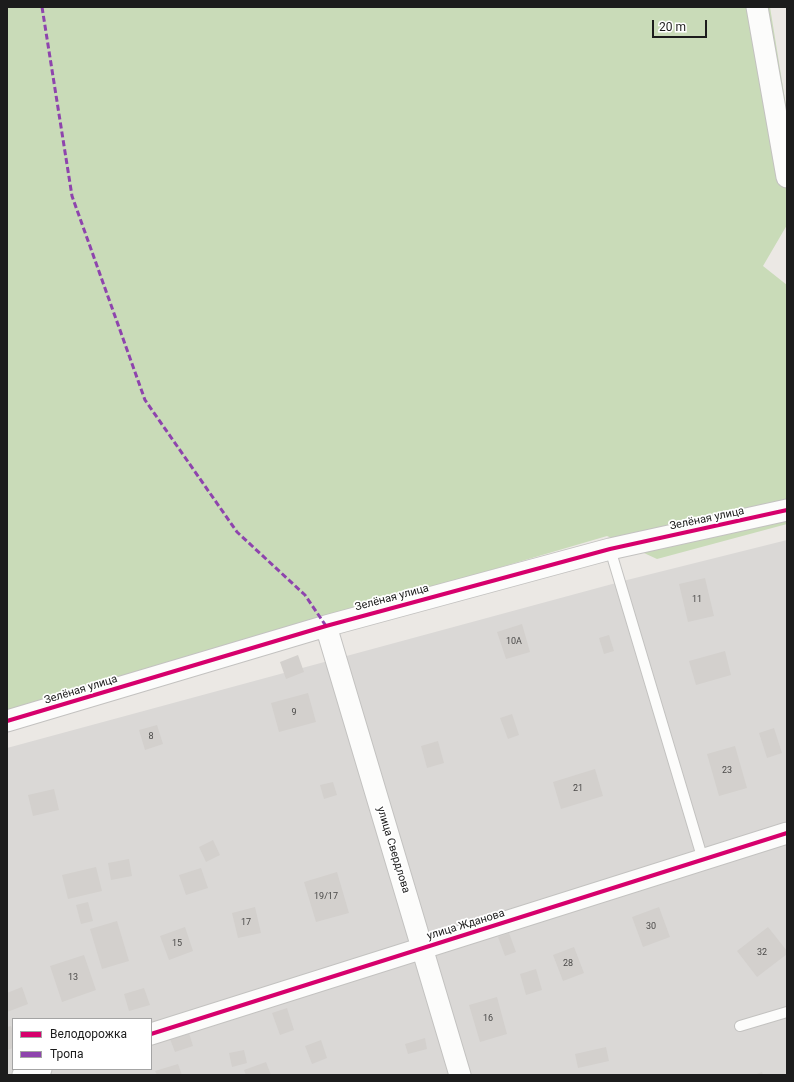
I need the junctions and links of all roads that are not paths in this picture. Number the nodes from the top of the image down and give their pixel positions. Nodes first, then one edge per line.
1 (757, 7) edge
2 (787, 177) edge
3 (787, 510) edge
4 (610, 549) junction
5 (326, 626) junction
6 (7, 721) edge
7 (787, 834) edge
8 (703, 860) junction
9 (422, 948) junction
10 (787, 1012) edge
11 (740, 1026) dead end
12 (152, 1034) edge
13 (38, 1070) edge
14 (22, 1075) edge
15 (460, 1075) edge

1 - 2 street
3 - 4 street, Зелёная улица
4 - 5 street, Зелёная улица
4 - 8 lane
5 - 6 street, Зелёная улица
5 - 9 street, улица Свердлова
7 - 8 street, улица Жданова
8 - 9 street, улица Жданова
9 - 12 street, улица Жданова
9 - 15 street, улица Свердлова
10 - 11 lane
13 - 14 street

